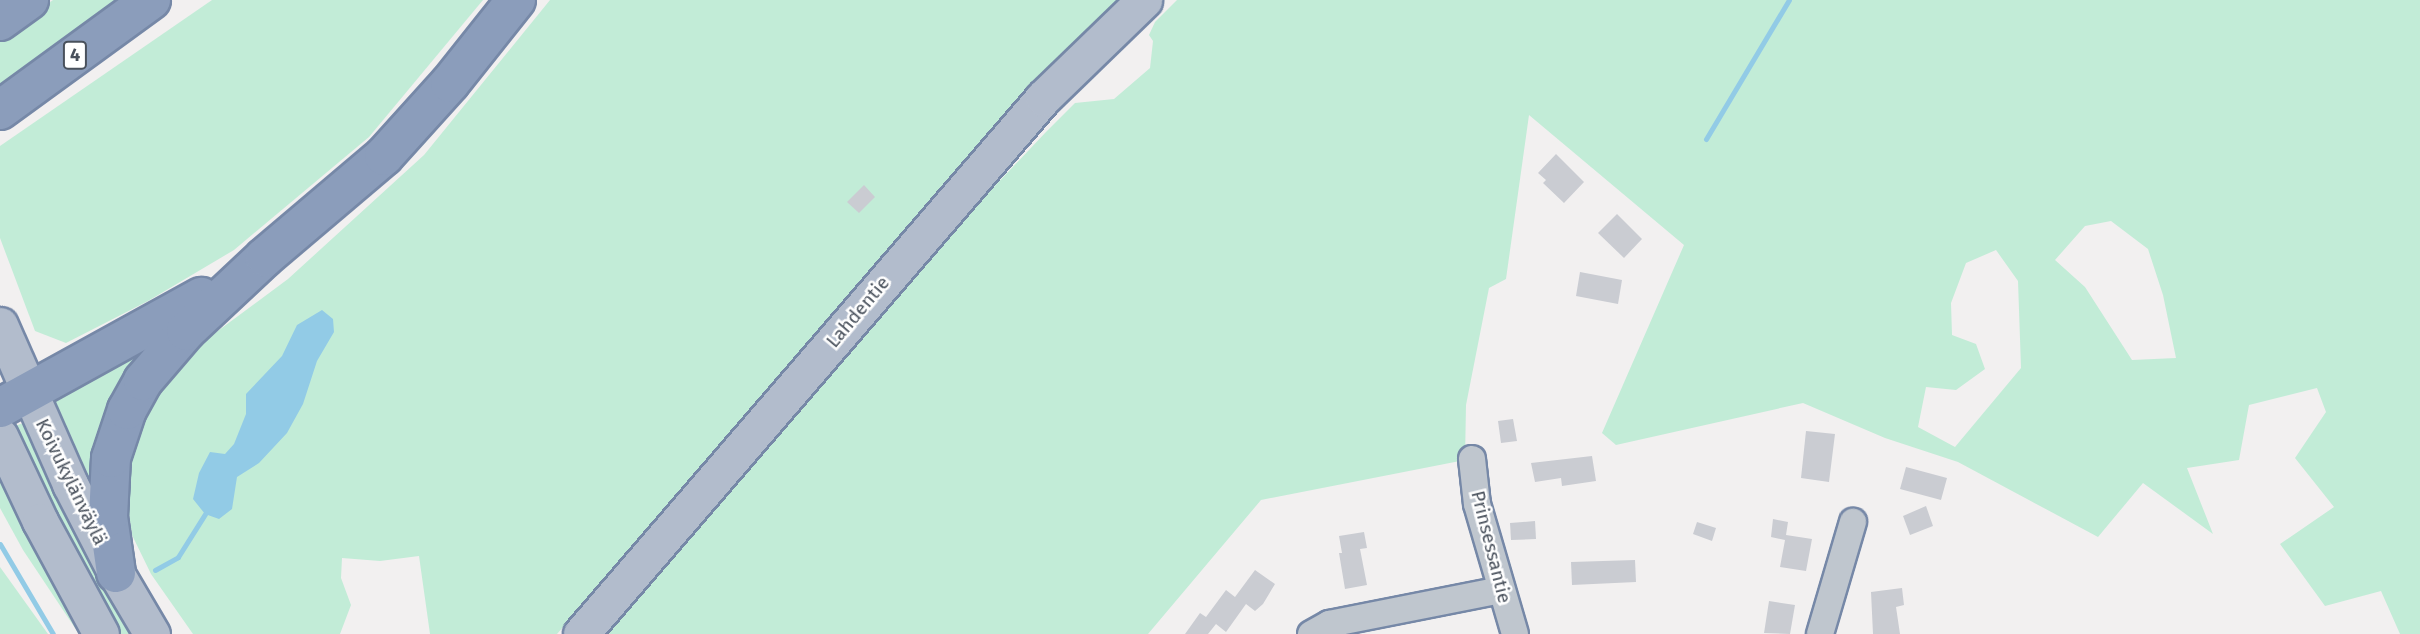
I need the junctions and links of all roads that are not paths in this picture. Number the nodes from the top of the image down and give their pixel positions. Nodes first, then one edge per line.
1 (29, 0) edge
2 (151, 0) edge
3 (516, 0) edge
4 (1144, 0) edge
5 (0, 21) edge
6 (0, 110) edge
7 (265, 257) junction
8 (0, 325) edge
9 (14, 400) edge
10 (0, 436) edge
11 (1472, 459) dead end
12 (1853, 522) dead end
13 (116, 573) junction
14 (1500, 590) junction
15 (101, 634) edge
16 (152, 634) edge
17 (581, 634) edge
18 (1311, 634) edge
19 (1515, 634) edge
20 (1820, 634) edge

1 - 5 highway
2 - 6 highway, 4
3 - 7 highway
4 - 17 main road, Lahdentie
7 - 9 highway
7 - 13 highway
8 - 9 main road, Koivukylänväylä
9 - 13 main road, Koivukylänväylä
10 - 15 main road
11 - 14 street, Prinsessantie
12 - 20 street
13 - 16 main road, Koivukylänväylä
14 - 18 street
14 - 19 street, Prinsessantie

